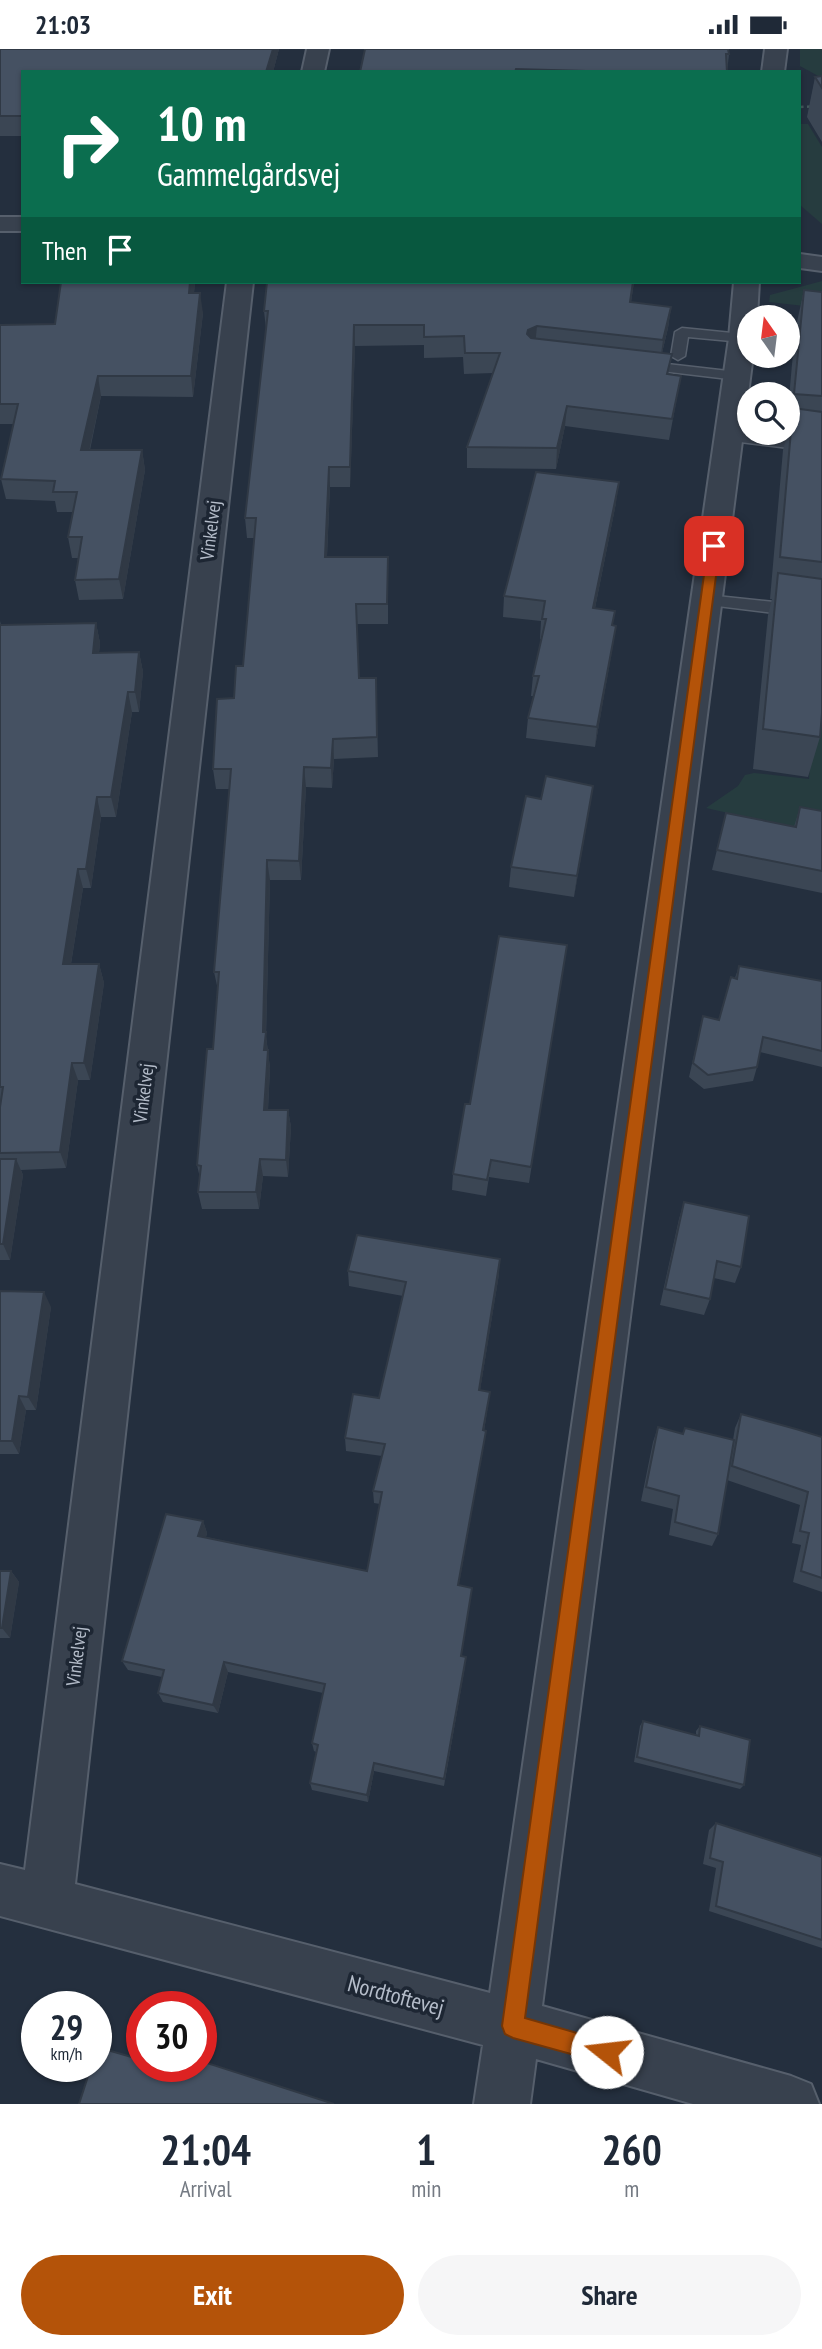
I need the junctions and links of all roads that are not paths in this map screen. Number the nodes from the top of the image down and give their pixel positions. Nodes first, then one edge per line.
1 (318, 49) edge
2 (776, 49) edge
3 (313, 70) edge
4 (773, 70) edge
5 (0, 224) edge
6 (21, 224) edge
7 (801, 261) edge
8 (822, 264) edge
9 (240, 284) edge
10 (747, 284) edge
11 (745, 305) edge
12 (678, 356) dead end
13 (737, 356) edge
14 (737, 357) edge
15 (629, 364) edge
16 (738, 368) edge
17 (729, 437) junction
18 (822, 447) edge
19 (707, 600) junction
20 (822, 613) edge
21 (24, 1897) edge
22 (513, 2026) junction
23 (502, 2104) edge
24 (790, 2104) edge

1 - 3 street
2 - 4 street
5 - 6 street
7 - 8 street
9 - 21 street, Vinkelvej
10 - 11 street
12 - 13 lane
14 - 15 lane
16 - 17 street
17 - 18 lane
17 - 19 street
19 - 20 lane
19 - 22 street
21 - 22 street, Nordtoftevej
22 - 23 street
22 - 24 street, Nordtoftevej

